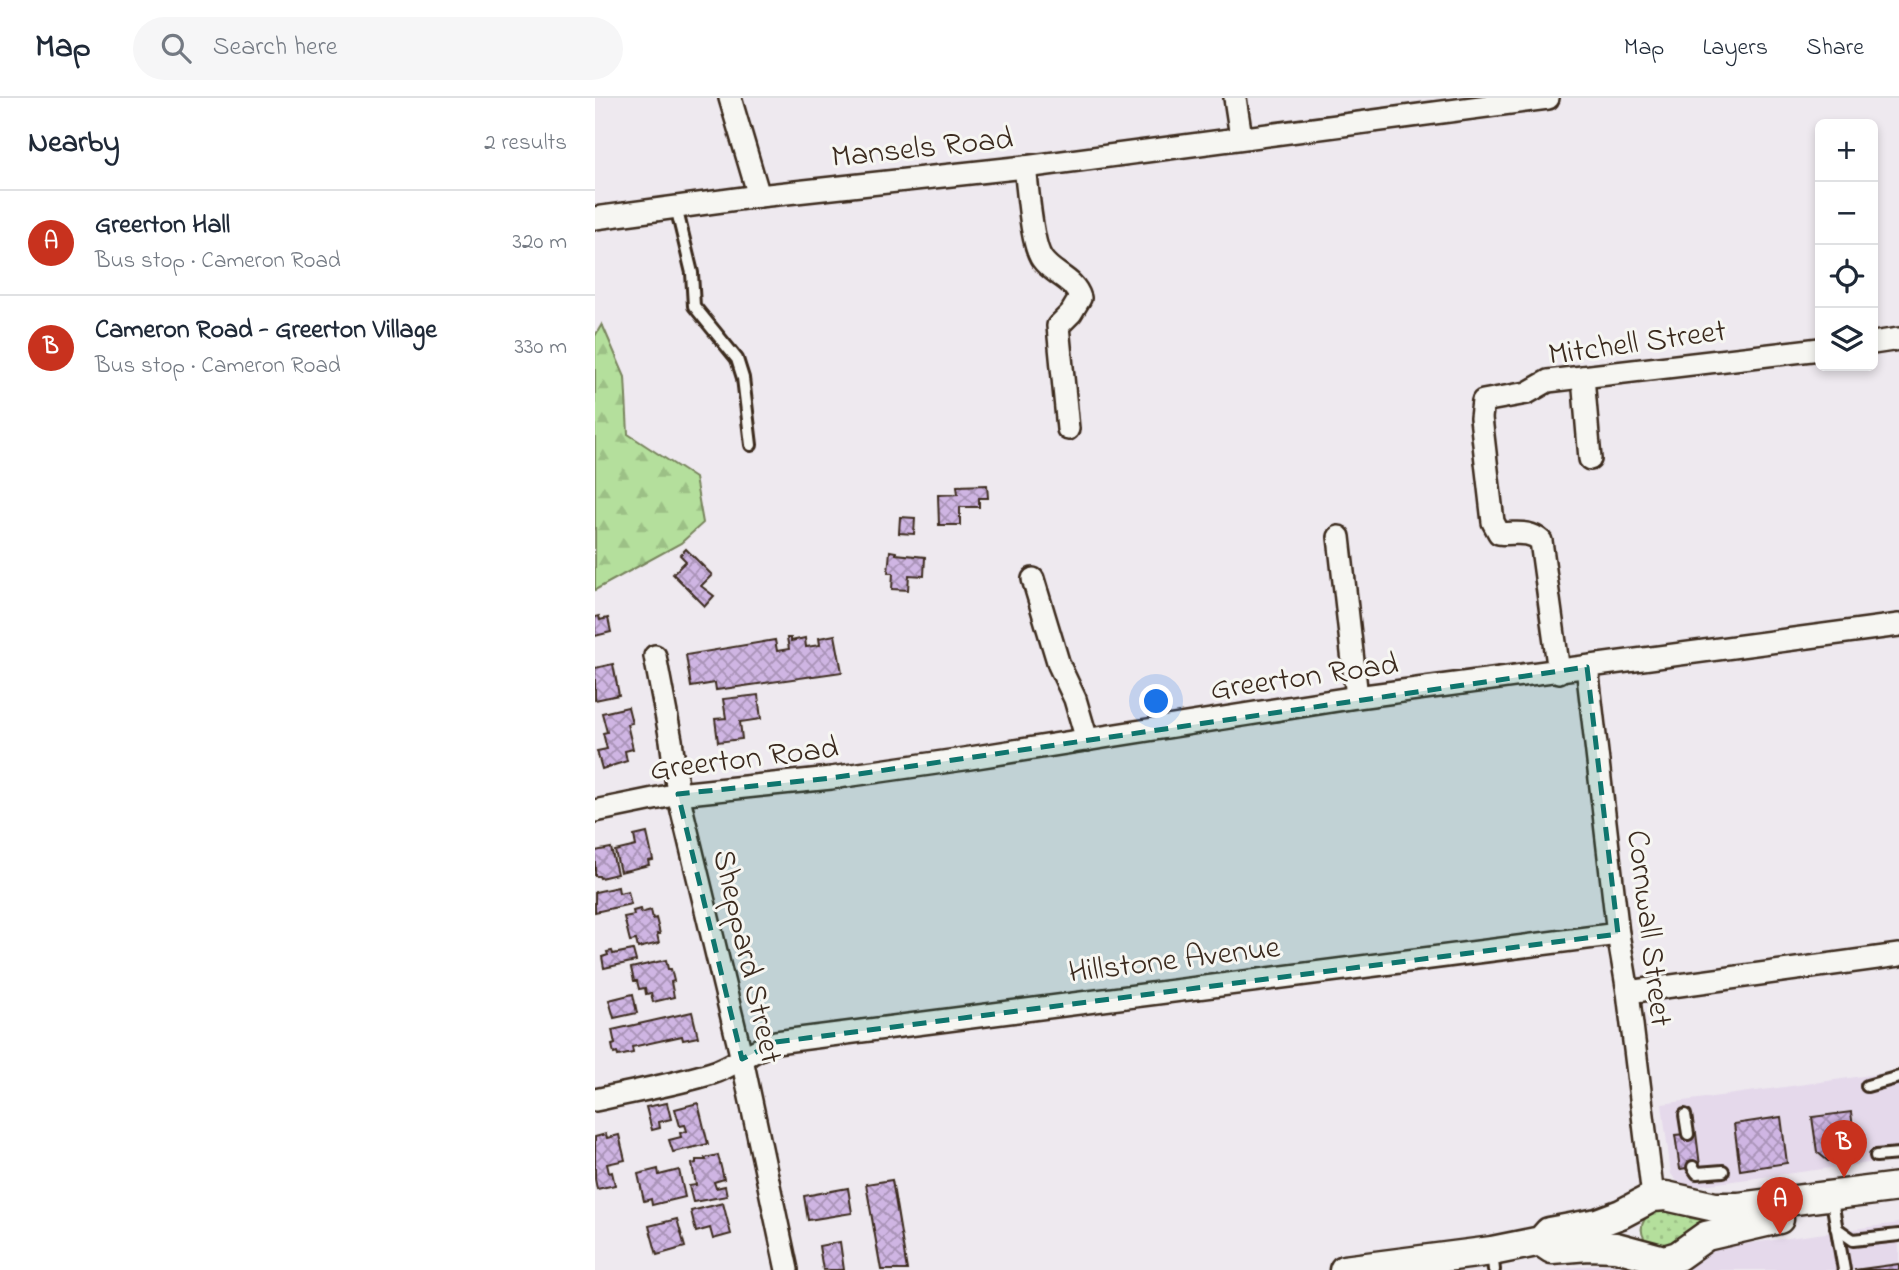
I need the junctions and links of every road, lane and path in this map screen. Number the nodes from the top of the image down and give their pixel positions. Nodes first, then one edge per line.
1 (730, 98) edge
2 (1235, 98) edge
3 (1548, 98) edge
4 (1241, 137) junction
5 (1025, 167) junction
6 (759, 196) junction
7 (676, 207) junction
8 (595, 218) edge
9 (1899, 340) edge
10 (1878, 342) edge
11 (1815, 350) edge
12 (1583, 377) junction
13 (1068, 429) dead end
14 (751, 445) dead end
15 (1590, 459) dead end
16 (1339, 537) dead end
17 (1033, 579) dead end
18 (1899, 625) edge
19 (655, 656) dead end
20 (1587, 667) junction
21 (1559, 672) junction
22 (1357, 697) junction
23 (1087, 740) junction
24 (678, 794) junction
25 (595, 811) edge
26 (1618, 934) junction
27 (1899, 955) edge
28 (1628, 992) junction
29 (742, 1059) junction
30 (1899, 1077) edge
31 (1867, 1086) dead end
32 (595, 1100) edge
33 (1685, 1115) dead end
34 (1688, 1134) dead end
35 (1899, 1154) edge
36 (1876, 1156) dead end
37 (1693, 1167) dead end
38 (1723, 1171) dead end
39 (1899, 1187) edge
40 (1899, 1198) edge
41 (1644, 1202) junction
42 (1834, 1218) junction
43 (1899, 1235) edge
44 (1541, 1241) junction
45 (1636, 1251) junction
46 (1485, 1259) edge
47 (1370, 1268) edge
48 (787, 1270) edge
49 (1845, 1270) edge

1 - 6 street
2 - 4 street
3 - 4 street, Mansels Road
4 - 5 street, Mansels Road
5 - 6 street, Mansels Road
5 - 13 street
6 - 7 street, Mansels Road
7 - 8 street, Mansels Road
7 - 14 lane
9 - 10 street
11 - 12 street, Mitchell Street
12 - 15 street
12 - 21 street, Mitchell Street
16 - 22 street
17 - 23 street
18 - 20 street, Greerton Road
19 - 24 street, Sheppard Street
20 - 21 street, Greerton Road
20 - 26 street, Cornwall Street
21 - 22 street, Greerton Road
22 - 23 street, Greerton Road
23 - 24 street, Greerton Road
24 - 25 street, Greerton Road
24 - 29 street, Sheppard Street
26 - 28 street, Cornwall Street
26 - 29 street, Hillstone Avenue
27 - 28 street
28 - 41 street, Cornwall Street
29 - 32 street, Hillstone Avenue
29 - 48 street, Sheppard Street
30 - 31 lane
33 - 34 lane
35 - 36 lane
37 - 38 lane
39 - 41 main road
40 - 42 main road
41 - 44 main road
41 - 45 main road
42 - 43 lane
42 - 45 main road
42 - 49 lane
44 - 45 main road
44 - 46 main road
46 - 47 main road

